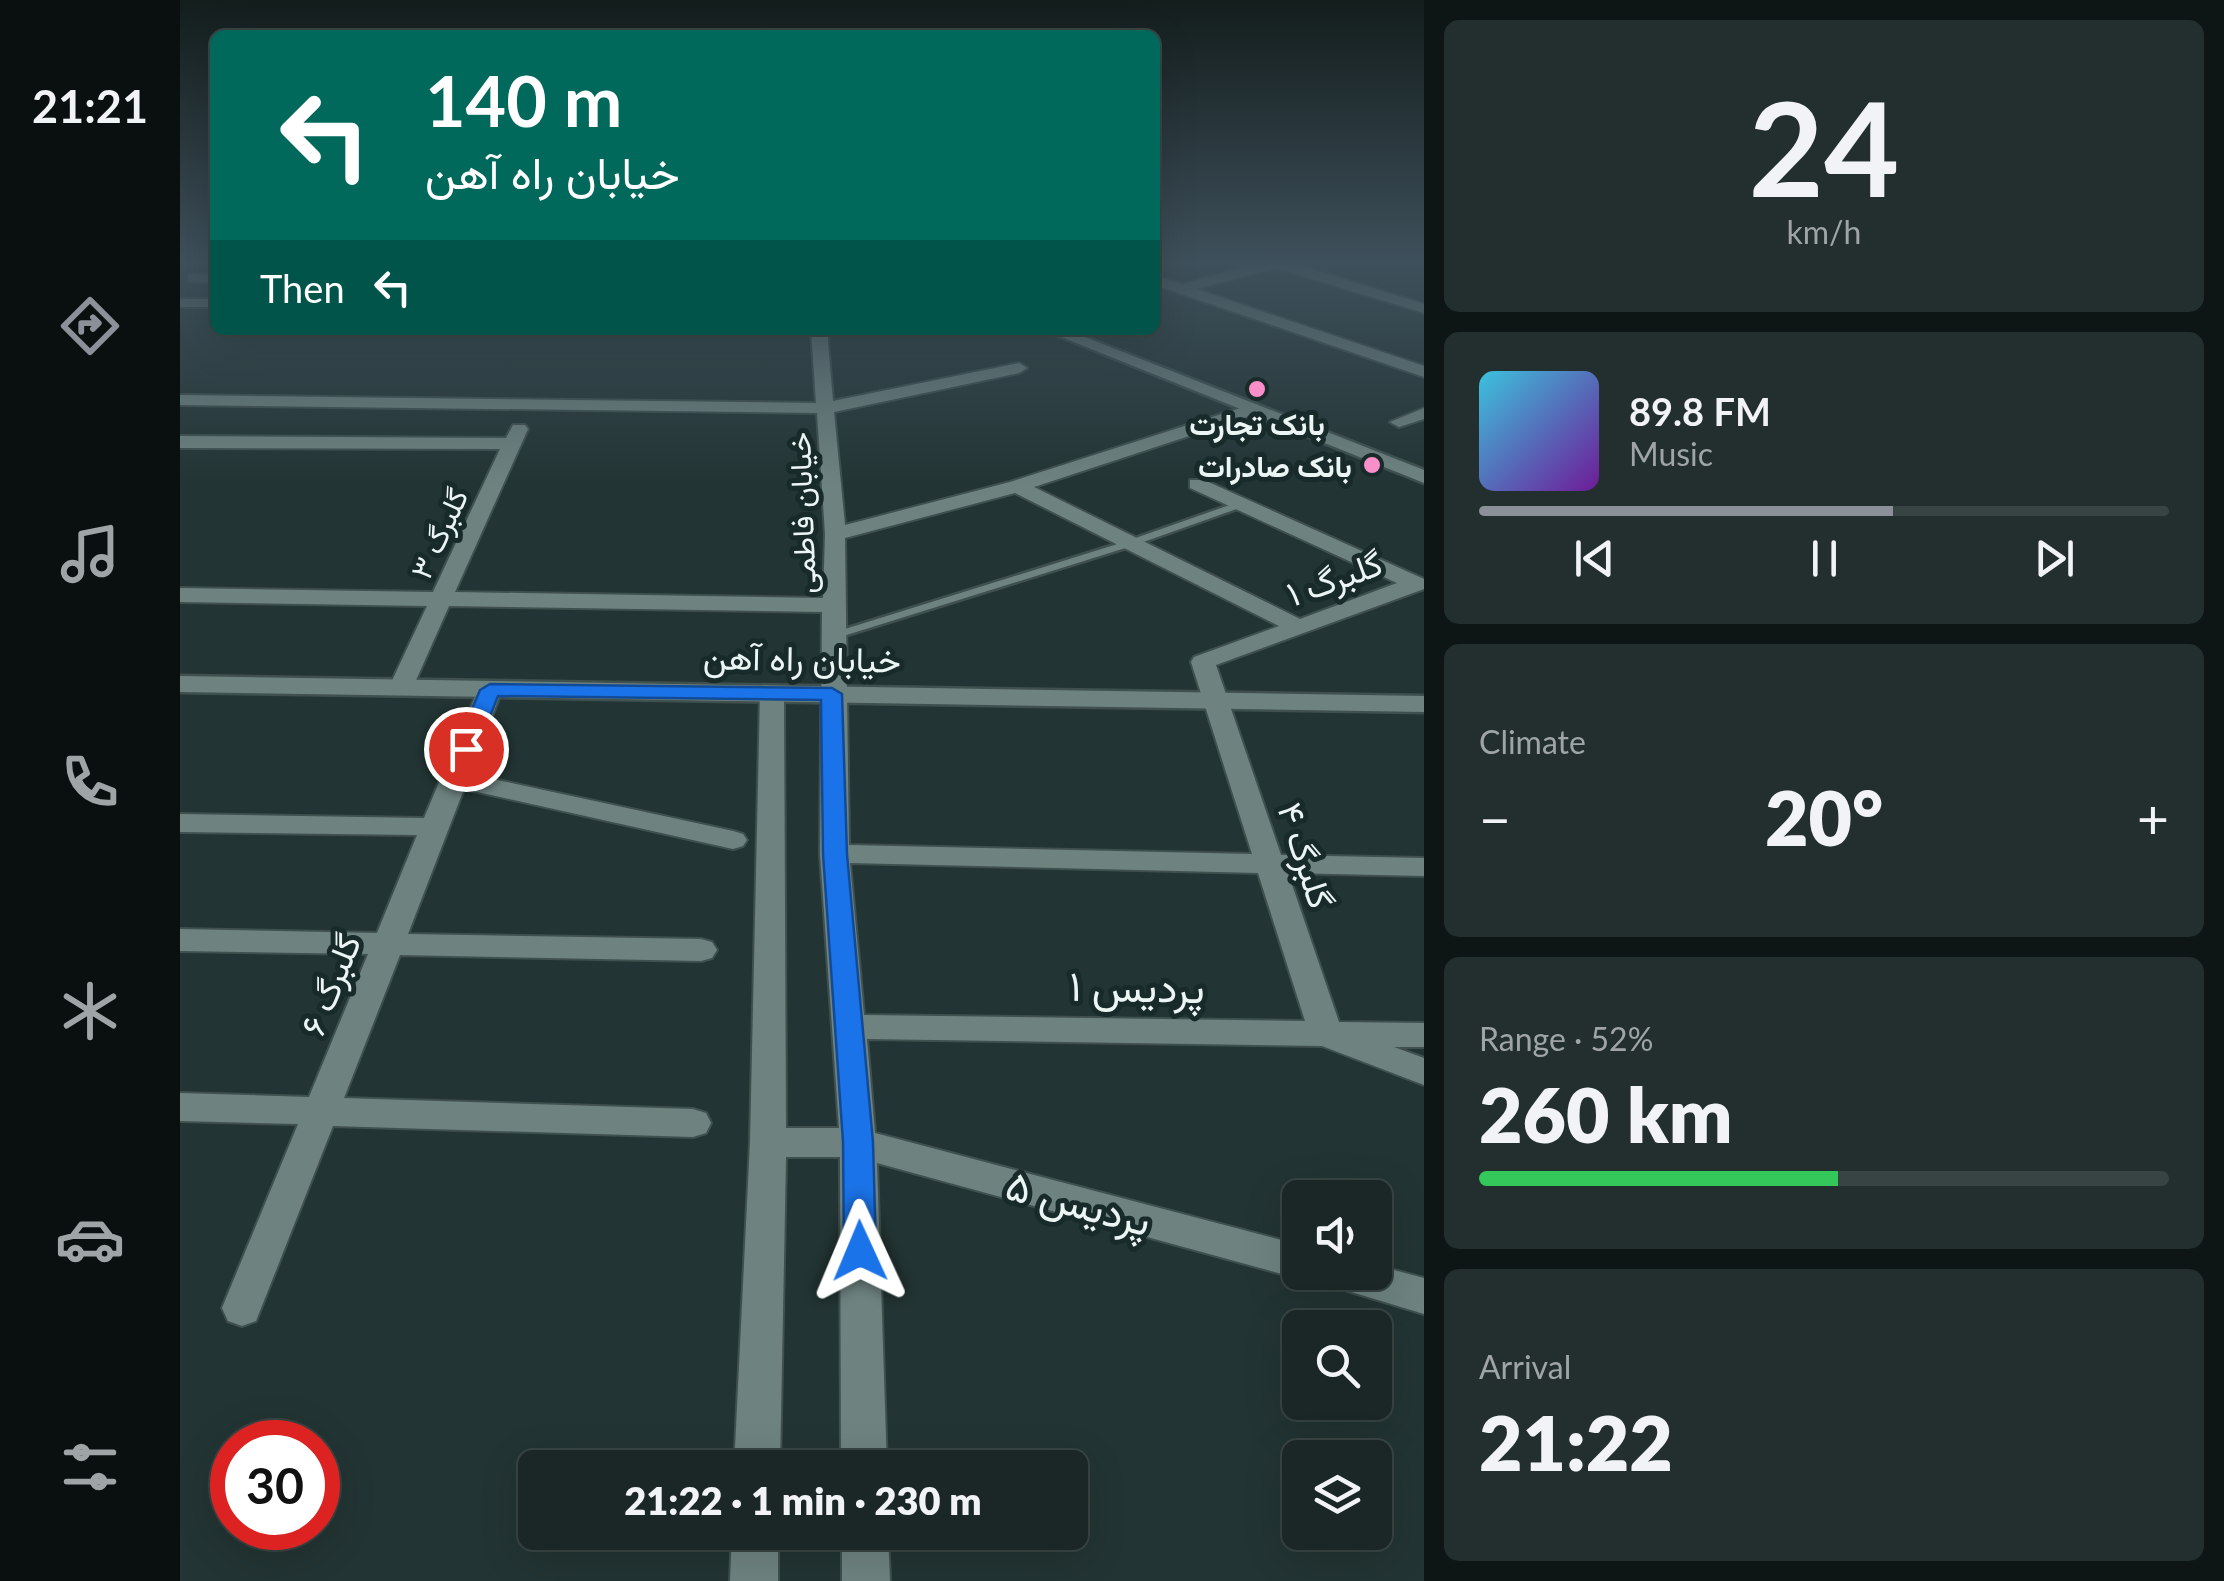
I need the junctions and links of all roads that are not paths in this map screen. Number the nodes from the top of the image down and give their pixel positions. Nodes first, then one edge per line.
1 (820, 336) edge
2 (1067, 336) edge
3 (1096, 336) edge
4 (1318, 336) edge
5 (1019, 368) dead end
6 (1424, 372) edge
7 (180, 400) edge
8 (530, 404) junction
9 (827, 408) junction
10 (1253, 409) junction
11 (1424, 414) edge
12 (1399, 422) dead end
13 (180, 442) edge
14 (512, 444) junction
15 (1424, 463) edge
16 (1424, 476) edge
17 (1198, 484) dead end
18 (1017, 486) junction
19 (1241, 504) junction
20 (835, 534) junction
21 (1131, 544) junction
22 (180, 595) edge
23 (441, 598) junction
24 (834, 605) junction
25 (1298, 627) junction
26 (833, 636) junction
27 (180, 684) edge
28 (400, 687) junction
29 (490, 690) junction
30 (772, 694) junction
31 (832, 694) junction
32 (1217, 701) junction
33 (1424, 704) edge
34 (454, 779) junction
35 (180, 823) edge
36 (434, 827) junction
37 (733, 840) dead end
38 (835, 854) junction
39 (1271, 864) junction
40 (1424, 867) edge
41 (180, 940) edge
42 (388, 944) junction
43 (701, 950) dead end
44 (848, 1026) junction
45 (1326, 1034) junction
46 (1424, 1035) edge
47 (1424, 1072) edge
48 (180, 1108) edge
49 (321, 1112) junction
50 (692, 1124) dead end
51 (768, 1142) junction
52 (858, 1142) junction
53 (1282, 1257) edge
54 (1392, 1287) edge
55 (1424, 1296) edge
56 (242, 1308) dead end
57 (758, 1450) edge
58 (864, 1450) edge
59 (755, 1550) edge
60 (866, 1550) edge
61 (754, 1581) edge
62 (866, 1581) edge

1 - 9 street, خیابان فاطمی
2 - 10 street
3 - 15 street
4 - 6 street
5 - 9 street
7 - 8 street
8 - 9 street
8 - 14 street, گلبرگ ۳
9 - 20 street, خیابان فاطمی
10 - 16 street
10 - 18 street
11 - 12 street
13 - 14 street
14 - 23 street, گلبرگ ۳
17 - 19 street, گلبرگ ۱
18 - 20 street
18 - 21 street
19 - 21 lane
19 - 25 street, گلبرگ ۱
20 - 24 street, خیابان فاطمی
21 - 25 street
21 - 26 lane
22 - 23 street
23 - 24 street
23 - 28 street, گلبرگ ۳
24 - 26 street, خیابان فاطمی
25 - 32 street, گلبرگ ۱
26 - 31 street, خیابان فاطمی
27 - 28 street, خیابان راه آهن
28 - 29 street, خیابان راه آهن
29 - 30 street, خیابان راه آهن
29 - 34 street, گلبرگ ۶
30 - 31 street, خیابان راه آهن
30 - 51 street
31 - 32 street, خیابان راه آهن
31 - 38 street, خیابان فاطمی
32 - 33 street, خیابان راه آهن
32 - 39 street, گلبرگ ۴
34 - 36 street, گلبرگ ۶
34 - 37 street
35 - 36 street
36 - 42 street, گلبرگ ۶
38 - 39 street
38 - 44 street, خیابان فاطمی
39 - 40 street
39 - 45 street, گلبرگ ۴
41 - 42 street
42 - 43 street
42 - 49 street, گلبرگ ۶
44 - 45 street, پردیس ۱
44 - 52 street, خیابان فاطمی
45 - 46 street, پردیس ۱
45 - 47 street
48 - 49 street
49 - 50 street
49 - 56 street, گلبرگ ۶
51 - 52 street, پردیس ۵
51 - 57 street
52 - 53 street, پردیس ۵
52 - 58 street, خیابان فاطمی
54 - 55 street
59 - 61 street
60 - 62 street

